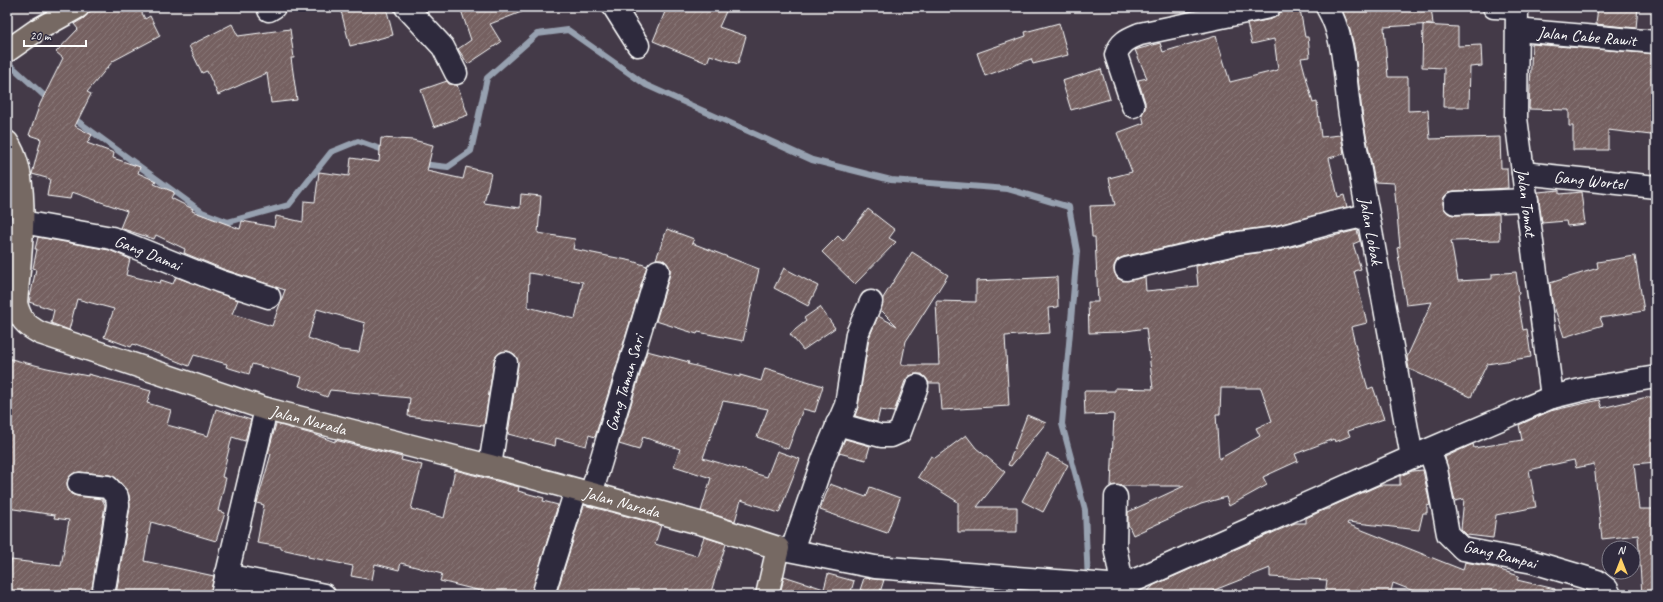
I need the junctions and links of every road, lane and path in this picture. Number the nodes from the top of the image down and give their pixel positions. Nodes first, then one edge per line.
1 (78, 7) edge
2 (406, 7) edge
3 (614, 7) edge
4 (1269, 7) edge
5 (1327, 7) edge
6 (1494, 7) edge
7 (1517, 8) edge
8 (1517, 30) junction
9 (1655, 37) edge
10 (638, 46) dead end
11 (7, 51) edge
12 (456, 73) dead end
13 (1133, 106) dead end
14 (7, 142) edge
15 (1523, 173) junction
16 (1656, 187) edge
17 (1527, 200) junction
18 (1455, 203) dead end
19 (1368, 215) junction
20 (22, 222) junction
21 (1126, 269) dead end
22 (658, 271) dead end
23 (269, 297) dead end
24 (871, 302) dead end
25 (13, 318) edge
26 (506, 363) dead end
27 (1656, 377) edge
28 (917, 386) dead end
29 (1552, 397) junction
30 (266, 409) junction
31 (837, 424) junction
32 (1421, 453) junction
33 (490, 466) junction
34 (78, 484) dead end
35 (584, 492) junction
36 (1116, 497) dead end
37 (785, 549) junction
38 (224, 585) edge
39 (1123, 591) edge
40 (103, 595) edge
41 (324, 595) edge
42 (543, 595) edge
43 (767, 595) edge
44 (1610, 595) edge

1 - 11 main road
2 - 12 street
3 - 10 street
4 - 13 street
5 - 19 street, Jalan Lobak
6 - 7 street
7 - 8 street, Jalan Tomat
8 - 9 street, Jalan Cabe Rawit
8 - 15 street, Jalan Tomat
14 - 20 main road, Jalan Narada
15 - 16 street, Gang Wortel
15 - 17 street, Jalan Tomat
17 - 18 street
17 - 29 street, Jalan Tomat
19 - 21 street
19 - 32 street, Jalan Lobak
20 - 23 street, Gang Damai
20 - 25 main road, Jalan Narada
22 - 35 street, Gang Taman Sari
24 - 31 street
25 - 30 main road, Jalan Narada
26 - 33 street
27 - 29 street
28 - 31 street
29 - 32 street
30 - 33 main road, Jalan Narada
30 - 38 street
31 - 37 street
32 - 39 street
32 - 44 street, Gang Rampai
33 - 35 main road, Jalan Narada
34 - 40 street
35 - 37 main road, Jalan Narada
35 - 42 street, Gang Taman Sari
36 - 39 street
37 - 39 street
37 - 43 main road
38 - 41 street

